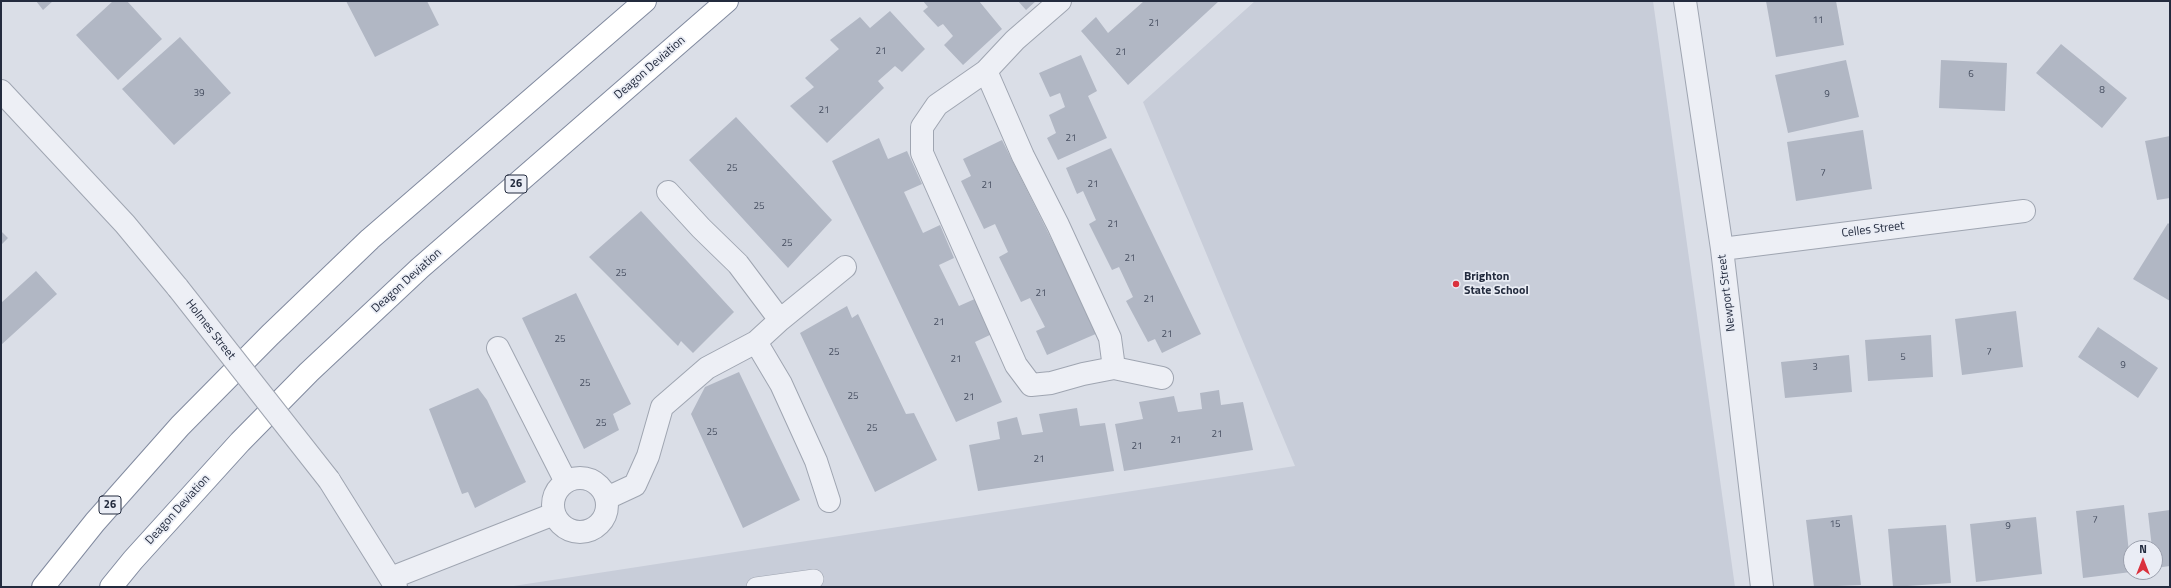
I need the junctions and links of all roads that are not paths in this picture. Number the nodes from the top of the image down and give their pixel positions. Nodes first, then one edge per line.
1 (645, 1) edge
2 (727, 1) edge
3 (1060, 1) edge
4 (1685, 1) edge
5 (986, 71) junction
6 (1, 91) edge
7 (668, 192) dead end
8 (2024, 211) dead end
9 (1722, 249) junction
10 (845, 267) dead end
11 (780, 320) junction
12 (756, 342) junction
13 (498, 348) dead end
14 (1114, 368) junction
15 (1162, 378) dead end
16 (566, 482) junction
17 (607, 498) junction
18 (829, 501) dead end
19 (554, 514) junction
20 (814, 579) dead end
21 (393, 582) edge
22 (43, 587) edge
23 (111, 587) edge
24 (756, 587) edge
25 (1762, 587) edge

1 - 22 highway, 26
2 - 23 highway, Deagon Deviation / 26
3 - 5 street
4 - 9 street, Newport Street
5 - 14 street
5 - 14 street
6 - 21 street, Holmes Street, bridge
7 - 11 street
8 - 9 street, Celles Street
9 - 25 street, Newport Street
10 - 11 street
11 - 12 street
12 - 17 street
12 - 18 street
13 - 16 street
14 - 15 street
16 - 17 street
16 - 19 street
17 - 19 street
19 - 21 street
20 - 24 lane

